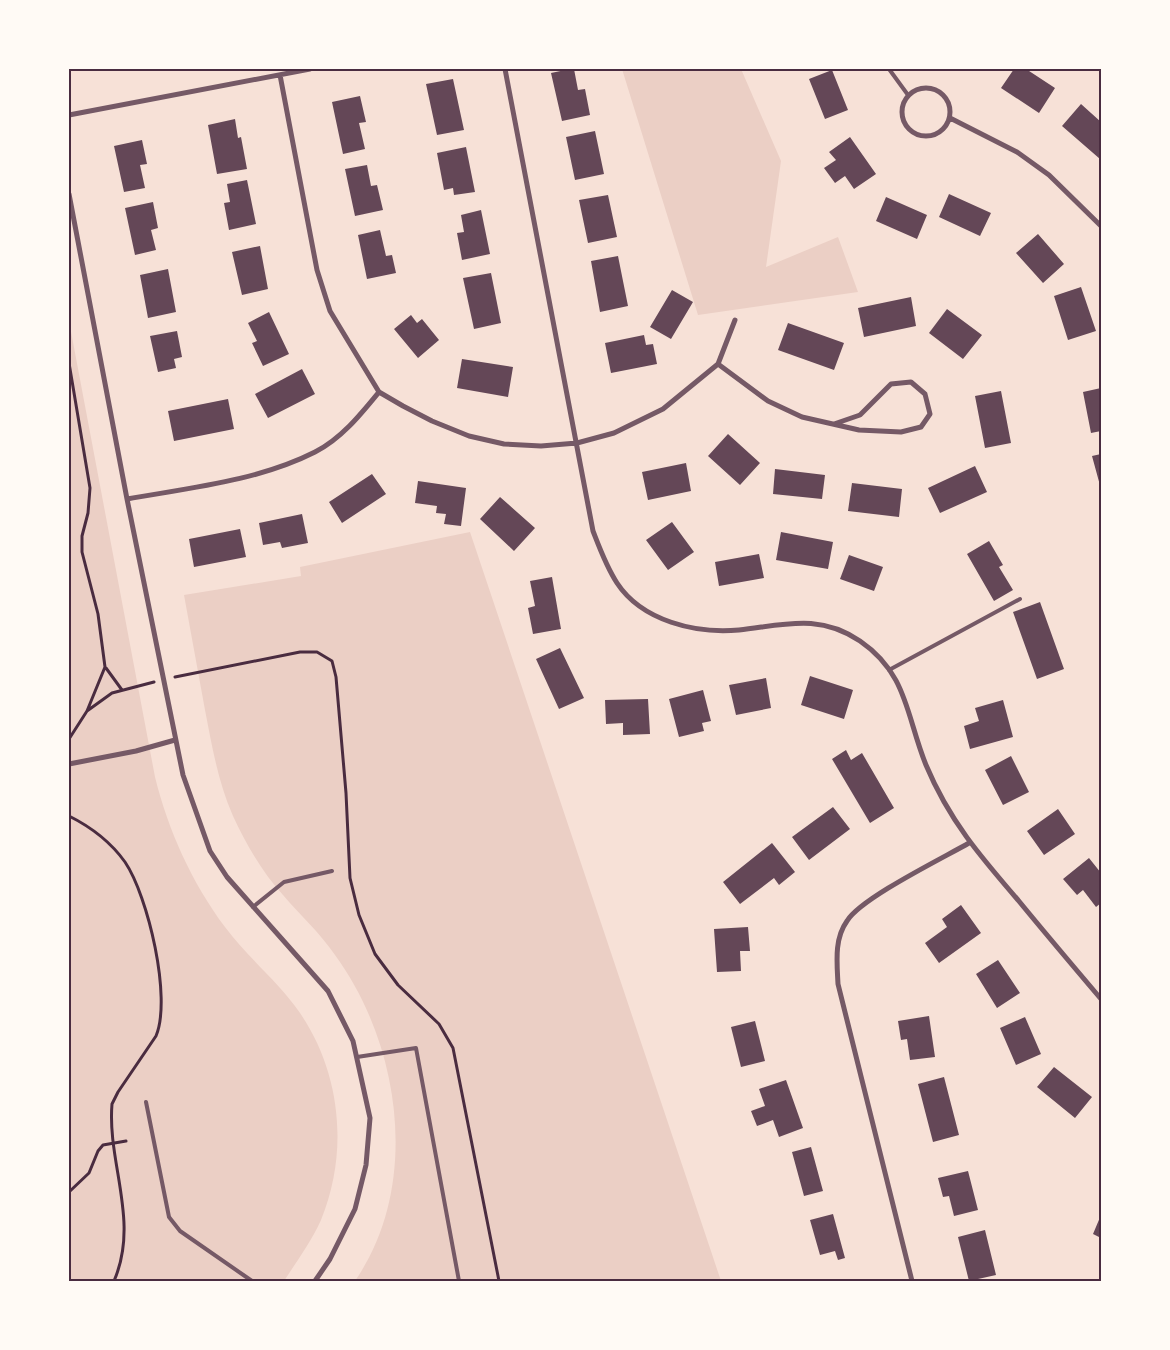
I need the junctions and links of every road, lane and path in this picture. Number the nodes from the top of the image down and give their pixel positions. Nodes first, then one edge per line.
1 (310, 69) edge
2 (505, 69) edge
3 (889, 69) edge
4 (280, 75) junction
5 (908, 95) junction
6 (69, 115) edge
7 (950, 118) junction
8 (69, 194) edge
9 (1101, 226) edge
10 (734, 320) dead end
11 (69, 363) edge
12 (718, 364) junction
13 (379, 392) junction
14 (834, 424) junction
15 (577, 443) junction
16 (127, 499) junction
17 (1020, 599) dead end
18 (106, 667) junction
19 (890, 670) junction
20 (164, 680) junction
21 (122, 690) junction
22 (87, 711) junction
23 (69, 739) edge
24 (175, 740) junction
25 (69, 764) edge
26 (69, 816) edge
27 (969, 843) junction
28 (332, 872) dead end
29 (254, 907) junction
30 (1101, 999) edge
31 (357, 1057) junction
32 (146, 1102) dead end
33 (126, 1141) dead end
34 (115, 1142) junction
35 (69, 1192) edge
36 (114, 1281) edge
37 (252, 1281) edge
38 (315, 1281) edge
39 (459, 1281) edge
40 (499, 1281) edge
41 (912, 1281) edge

1 - 4 street
2 - 15 street
3 - 5 lane
4 - 6 street
4 - 13 street
5 - 7 street
5 - 7 street
7 - 9 street
8 - 16 street
10 - 12 street
11 - 18 path
12 - 14 street
12 - 15 street
13 - 15 street
13 - 16 street
14 - 14 street
15 - 19 street
16 - 20 street
17 - 19 lane
18 - 21 path
18 - 22 path
19 - 27 street
20 - 21 path
20 - 24 street
20 - 40 path
21 - 22 path
22 - 23 path
24 - 25 street
24 - 29 street
26 - 34 path
27 - 30 street
27 - 41 street
28 - 29 lane
29 - 31 street
31 - 38 street
31 - 39 lane
32 - 37 lane
33 - 34 path
34 - 35 path
34 - 36 path

